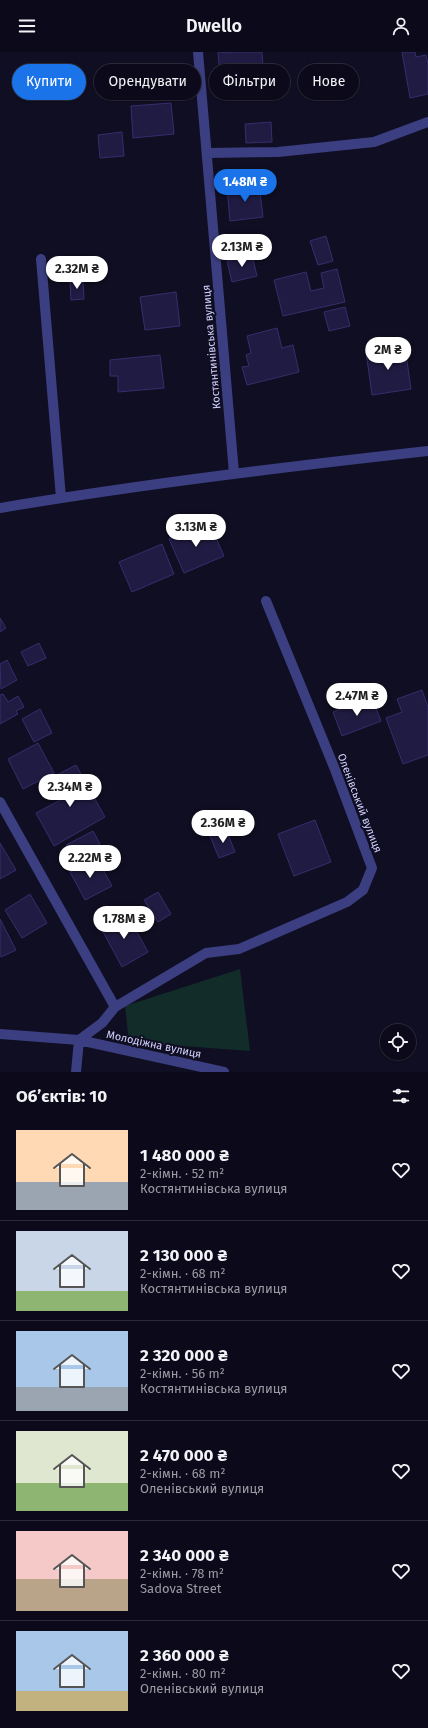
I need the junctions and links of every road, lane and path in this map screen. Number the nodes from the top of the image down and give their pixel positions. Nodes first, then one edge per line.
1 (198, 52) edge
2 (428, 122) edge
3 (207, 153) junction
4 (41, 259) dead end
5 (428, 451) edge
6 (234, 473) junction
7 (61, 498) junction
8 (0, 508) edge
9 (266, 602) dead end
10 (0, 802) edge
11 (115, 1007) junction
12 (0, 1034) edge
13 (79, 1040) junction
14 (76, 1072) edge
15 (224, 1072) edge

1 - 3 street, Костянтинівська вулиця
2 - 3 street
3 - 6 street, Костянтинівська вулиця
4 - 7 street
5 - 6 street
6 - 7 street
7 - 8 street
9 - 11 street, Оленівський вулиця
10 - 11 street
11 - 13 street
12 - 13 street, Молодіжна вулиця
13 - 14 street
13 - 15 street, Молодіжна вулиця

